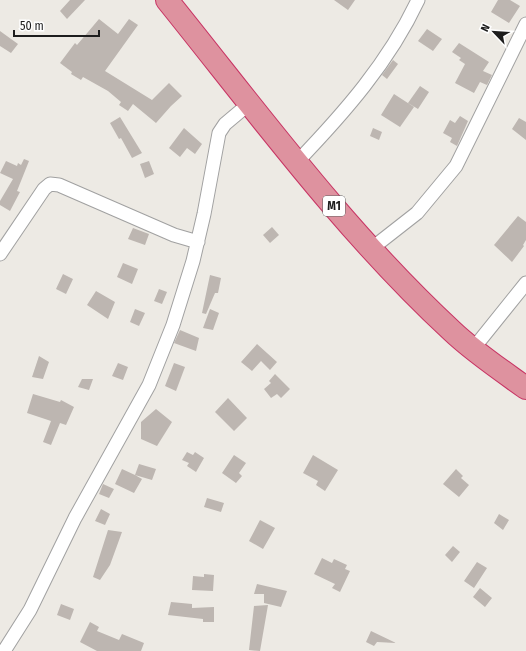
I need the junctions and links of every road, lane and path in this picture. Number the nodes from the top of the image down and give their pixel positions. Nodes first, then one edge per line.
1 (167, 0) edge
2 (418, 0) edge
3 (526, 24) edge
4 (250, 103) junction
5 (297, 162) junction
6 (198, 242) junction
7 (371, 249) junction
8 (0, 254) edge
9 (526, 283) edge
10 (473, 349) junction
11 (526, 388) edge
12 (4, 651) edge

1 - 4 highway, M1
2 - 5 street
3 - 7 street
4 - 5 highway, M1
4 - 6 street
5 - 7 highway, M1
6 - 8 street
6 - 12 street
7 - 10 highway, M1
9 - 10 street
10 - 11 highway, M1

